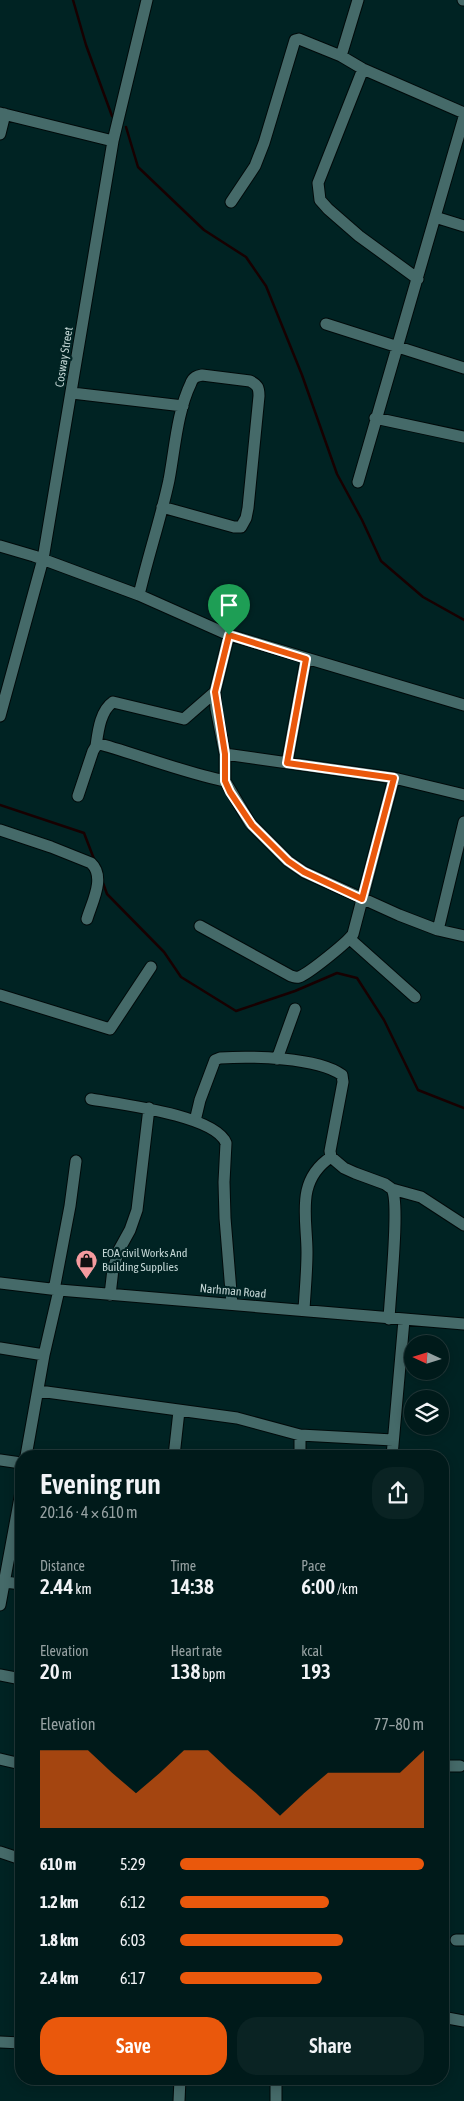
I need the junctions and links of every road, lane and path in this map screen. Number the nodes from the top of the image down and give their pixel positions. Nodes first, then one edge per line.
1 (147, 0) edge
2 (358, 0) edge
3 (341, 56) junction
4 (363, 69) junction
5 (3, 114) edge
6 (464, 115) edge
7 (0, 134) edge
8 (113, 141) junction
9 (231, 202) dead end
10 (436, 217) junction
11 (464, 226) edge
12 (418, 279) junction
13 (326, 324) dead end
14 (397, 348) junction
15 (464, 368) edge
16 (72, 393) junction
17 (183, 406) junction
18 (375, 418) junction
19 (464, 438) edge
20 (358, 482) dead end
21 (162, 507) junction
22 (0, 546) edge
23 (43, 559) junction
24 (139, 595) junction
25 (229, 635) junction
26 (306, 659) junction
27 (215, 692) junction
28 (464, 705) edge
29 (0, 716) edge
30 (96, 746) junction
31 (225, 754) junction
32 (287, 763) junction
33 (394, 778) junction
34 (225, 781) junction
35 (464, 795) edge
36 (78, 796) dead end
37 (464, 822) edge
38 (0, 830) edge
39 (362, 899) junction
40 (87, 919) dead end
41 (200, 926) dead end
42 (438, 930) junction
43 (464, 936) edge
44 (350, 939) junction
45 (151, 966) dead end
46 (0, 995) edge
47 (415, 997) dead end
48 (295, 1009) dead end
49 (277, 1059) junction
50 (91, 1099) dead end
51 (149, 1108) junction
52 (195, 1121) junction
53 (331, 1157) junction
54 (76, 1161) dead end
55 (392, 1188) junction
56 (464, 1225) edge
57 (0, 1284) edge
58 (57, 1290) junction
59 (110, 1295) junction
60 (232, 1304) junction
61 (304, 1310) junction
62 (389, 1319) junction
63 (404, 1320) junction
64 (464, 1324) edge
65 (0, 1348) edge
66 (44, 1355) junction
67 (39, 1390) junction
68 (180, 1412) junction
69 (300, 1436) junction
70 (393, 1440) junction
71 (27, 1450) edge
72 (175, 1450) edge
73 (300, 1450) edge
74 (392, 1450) edge
75 (0, 1460) edge
76 (15, 1462) edge
77 (15, 1526) edge
78 (5, 1582) junction
79 (15, 1583) edge
80 (0, 1605) edge
81 (0, 1676) edge
82 (15, 1678) edge
83 (0, 1759) edge
84 (15, 1763) edge
85 (449, 1766) edge
86 (460, 1766) dead end
87 (0, 1852) edge
88 (15, 1857) edge
89 (449, 2018) edge
90 (464, 2020) edge
91 (0, 2042) edge
92 (15, 2043) edge
93 (180, 2085) edge
94 (276, 2085) edge
95 (179, 2101) edge
96 (276, 2101) edge

1 - 8 street, Cosway Street
2 - 3 street
3 - 4 street
3 - 9 street
4 - 6 street
4 - 12 street
5 - 7 street
5 - 8 street
6 - 10 street
8 - 16 street, Cosway Street
10 - 11 street
10 - 12 street
12 - 14 street
13 - 14 street
14 - 15 street
14 - 18 street
16 - 17 street
16 - 23 street, Cosway Street
17 - 21 street
17 - 21 street
18 - 19 street
18 - 20 street
21 - 24 street
22 - 23 street
23 - 24 street
23 - 29 street, Cosway Street
24 - 25 street
25 - 26 street
25 - 27 street
26 - 28 street
26 - 32 street
27 - 30 street
27 - 31 street
30 - 34 street
30 - 36 street
31 - 32 street
31 - 34 street
32 - 33 street
33 - 35 street
33 - 39 street
34 - 39 street
37 - 42 street
38 - 40 street
39 - 42 street
39 - 44 street
41 - 44 street
42 - 43 street
44 - 47 street
45 - 46 street
48 - 49 street
49 - 52 street
49 - 53 street
50 - 51 street
51 - 52 street
51 - 59 street
52 - 60 street
53 - 55 street
53 - 61 street
54 - 58 street
55 - 56 street
55 - 62 street
57 - 58 street, Narhman Road
58 - 59 street, Narhman Road
58 - 66 street
59 - 60 street, Narhman Road
60 - 61 street, Narhman Road
61 - 62 street, Narhman Road
62 - 63 street, Narhman Road
63 - 64 street, Narhman Road
63 - 70 street
65 - 66 street
66 - 67 street
67 - 68 street
67 - 71 street
68 - 69 street
68 - 72 street
69 - 70 street
69 - 73 street
70 - 74 street
75 - 76 street
77 - 78 street
78 - 79 street
78 - 80 street
81 - 82 street
83 - 84 street
85 - 86 street
87 - 88 street
89 - 90 street
91 - 92 street
93 - 95 street
94 - 96 street

